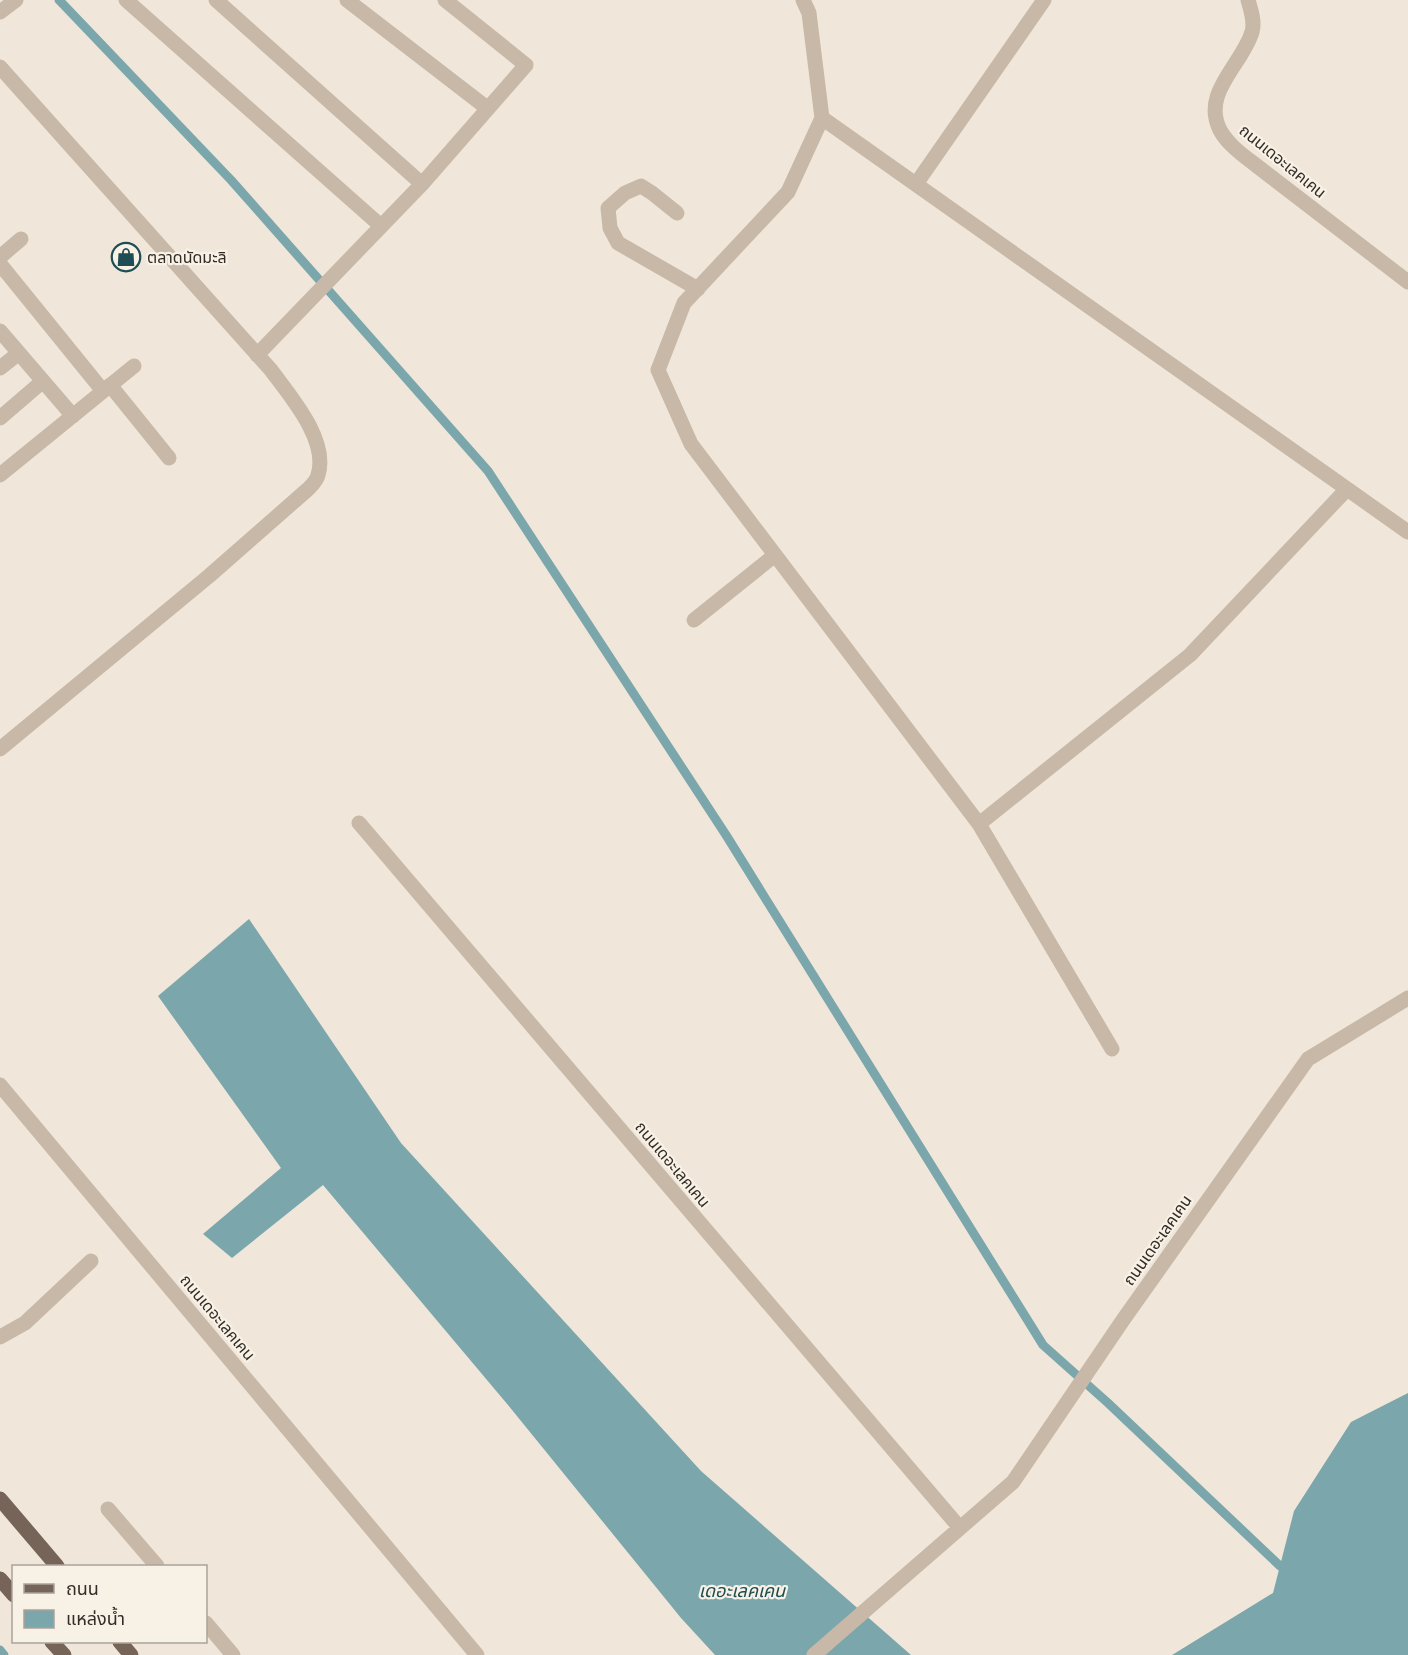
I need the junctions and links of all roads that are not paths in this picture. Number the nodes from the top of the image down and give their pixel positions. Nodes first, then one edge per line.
1 (16, 0) edge
2 (126, 0) edge
3 (216, 0) edge
4 (347, 0) edge
5 (445, 0) edge
6 (803, 0) edge
7 (1044, 0) edge
8 (1248, 0) edge
9 (0, 12) edge
10 (0, 67) edge
11 (488, 108) junction
12 (822, 118) junction
13 (422, 184) junction
14 (916, 184) junction
15 (677, 213) dead end
16 (381, 226) junction
17 (21, 239) dead end
18 (0, 257) edge
19 (0, 264) edge
20 (1408, 282) edge
21 (698, 289) junction
22 (0, 331) edge
23 (19, 353) junction
24 (257, 355) junction
25 (134, 366) dead end
26 (0, 368) edge
27 (43, 381) junction
28 (106, 388) junction
29 (73, 416) junction
30 (0, 418) edge
31 (169, 458) dead end
32 (0, 475) edge
33 (1347, 489) junction
34 (1408, 532) edge
35 (775, 555) junction
36 (694, 620) dead end
37 (3, 741) edge
38 (359, 823) dead end
39 (979, 824) junction
40 (1408, 998) edge
41 (1112, 1049) dead end
42 (0, 1085) edge
43 (91, 1261) dead end
44 (0, 1337) edge
45 (0, 1499) edge
46 (108, 1509) dead end
47 (960, 1528) junction
48 (56, 1565) edge
49 (156, 1565) edge
50 (0, 1579) edge
51 (12, 1593) edge
52 (207, 1624) edge
53 (54, 1643) edge
54 (122, 1643) edge
55 (64, 1655) edge
56 (131, 1655) edge
57 (233, 1655) edge
58 (477, 1655) edge
59 (814, 1655) edge

1 - 9 street
2 - 16 street
3 - 13 street
4 - 11 street
5 - 11 street
6 - 12 street
7 - 14 street
8 - 20 street, ถนนเดอะเลคเคน
10 - 24 street
11 - 13 street
12 - 14 street
12 - 21 street
13 - 16 street
14 - 33 street
15 - 21 street
16 - 24 street
17 - 18 street
19 - 28 street
21 - 35 street
22 - 23 street
23 - 26 street
23 - 27 street
24 - 37 street
25 - 28 street
27 - 29 street
27 - 30 street
28 - 29 street
28 - 31 street
29 - 32 street
33 - 34 street
33 - 39 street
35 - 36 street
35 - 39 street
38 - 47 street, ถนนเดอะเลคเคน
39 - 41 street
40 - 47 street, ถนนเดอะเลคเคน
42 - 58 street, ถนนเดอะเลคเคน
43 - 44 street
45 - 48 main road
46 - 49 street
47 - 59 street, ถนนเดอะเลคเคน
50 - 51 main road
52 - 57 street
53 - 55 main road
54 - 56 main road

